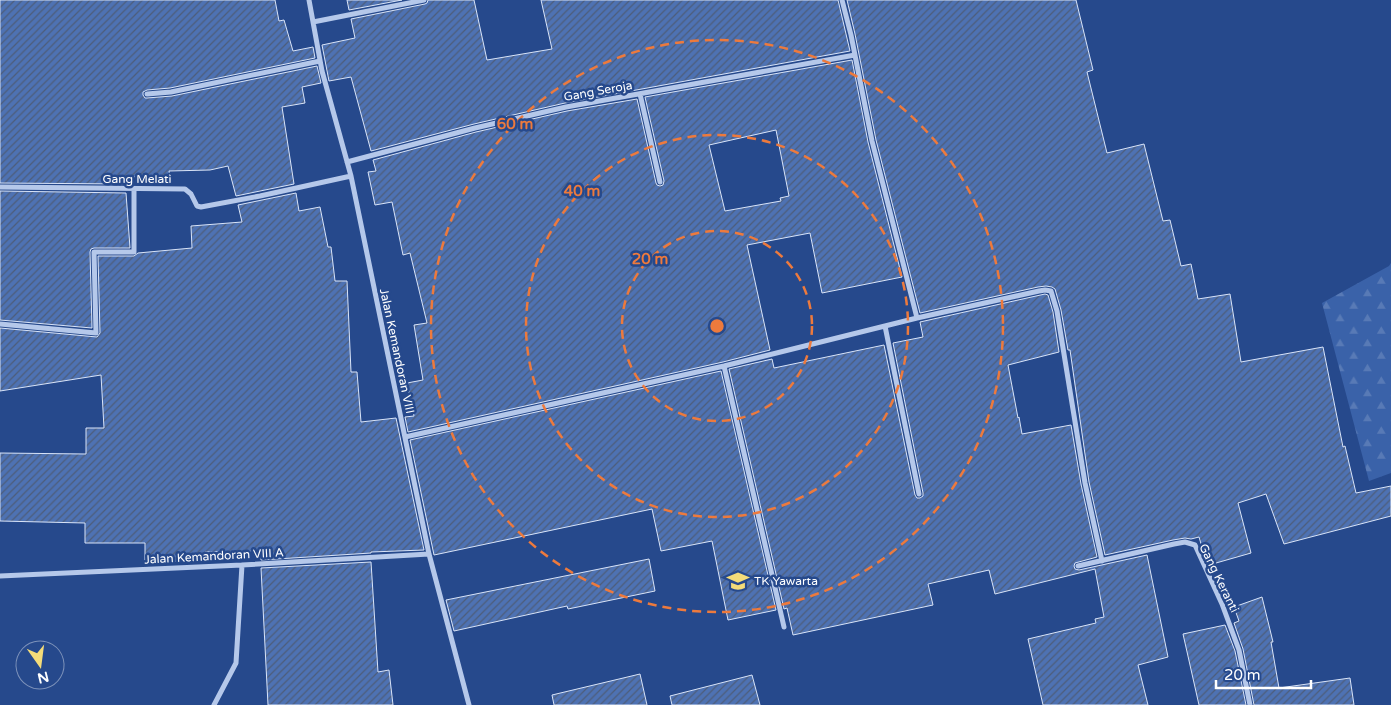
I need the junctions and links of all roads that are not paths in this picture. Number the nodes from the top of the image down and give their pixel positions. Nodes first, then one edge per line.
1 (309, 0) edge
2 (424, 0) edge
3 (842, 0) edge
4 (313, 22) junction
5 (855, 55) junction
6 (320, 61) junction
7 (147, 94) dead end
8 (640, 94) junction
9 (347, 162) junction
10 (351, 176) junction
11 (660, 182) dead end
12 (0, 187) edge
13 (134, 189) junction
14 (917, 318) junction
15 (0, 324) edge
16 (885, 326) junction
17 (724, 366) junction
18 (405, 437) junction
19 (919, 494) dead end
20 (429, 554) junction
21 (1102, 561) junction
22 (242, 565) junction
23 (1078, 566) dead end
24 (0, 576) edge
25 (784, 627) dead end
26 (214, 705) edge
27 (469, 705) edge
28 (1250, 705) edge

1 - 4 street, Jalan Kemandoran VIII
2 - 4 street
3 - 5 street
4 - 6 street, Jalan Kemandoran VIII
5 - 8 street, Gang Seroja
5 - 14 street
6 - 7 street
6 - 9 street, Jalan Kemandoran VIII
8 - 9 street, Gang Seroja
8 - 11 street
9 - 10 street, Jalan Kemandoran VIII
10 - 13 street, Gang Melati
10 - 18 street, Jalan Kemandoran VIII
12 - 13 street, Gang Melati
13 - 15 street
14 - 16 street
14 - 21 street
16 - 17 street
16 - 19 street
17 - 18 street
17 - 25 street
18 - 20 street, Jalan Kemandoran VIII
20 - 22 street, Jalan Kemandoran VIII A
20 - 27 street, Jalan Kemandoran VIII
21 - 23 street, Gang Keranti
21 - 28 street, Gang Keranti
22 - 24 street, Jalan Kemandoran VIII A
22 - 26 street

